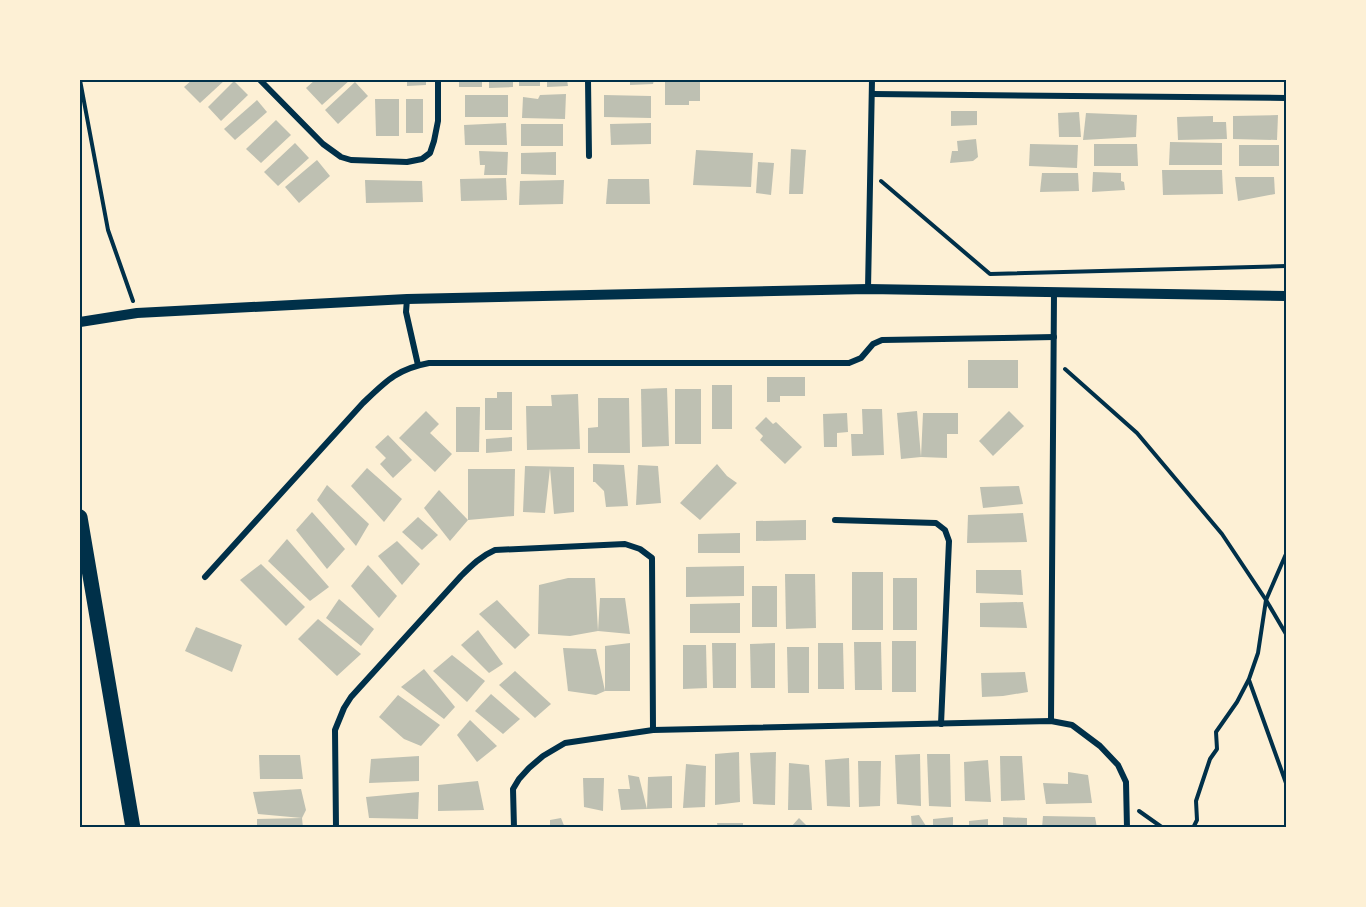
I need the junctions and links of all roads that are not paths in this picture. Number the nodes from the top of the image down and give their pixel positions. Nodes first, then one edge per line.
1 (260, 80) edge
2 (438, 80) edge
3 (588, 80) edge
4 (872, 80) edge
5 (873, 94) junction
6 (1287, 98) edge
7 (589, 156) dead end
8 (868, 289) junction
9 (1054, 293) junction
10 (1287, 296) edge
11 (407, 298) junction
12 (80, 322) edge
13 (1054, 337) junction
14 (418, 365) junction
15 (80, 517) edge
16 (835, 520) dead end
17 (205, 577) dead end
18 (1051, 721) junction
19 (942, 724) junction
20 (653, 730) junction
21 (133, 828) edge
22 (336, 828) edge
23 (514, 828) edge
24 (1127, 828) edge

1 - 2 street
3 - 7 street
4 - 5 street
5 - 6 street
5 - 8 street
8 - 9 street
8 - 11 street
9 - 10 street
9 - 13 street
11 - 12 street
11 - 14 street
13 - 14 street
13 - 18 street
14 - 17 street
15 - 21 main road
16 - 19 street
18 - 19 street
18 - 24 street
19 - 20 street
20 - 22 street
20 - 23 street

